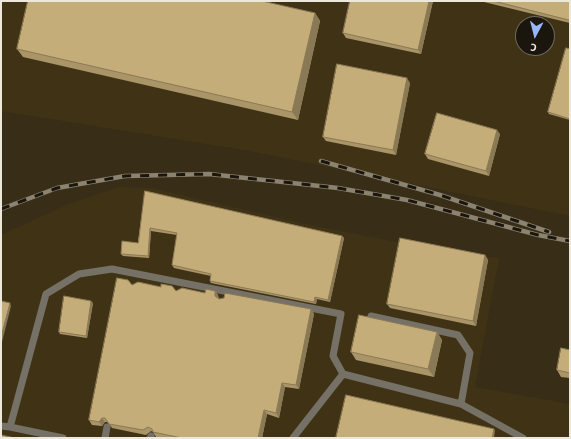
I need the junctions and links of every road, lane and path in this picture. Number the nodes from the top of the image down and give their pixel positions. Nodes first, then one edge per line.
1 (182, 283) junction
2 (180, 291) edge
3 (224, 291) junction
4 (223, 299) edge
5 (371, 316) edge
6 (343, 374) junction
7 (461, 404) junction
8 (1, 426) edge
9 (10, 427) junction
10 (107, 427) edge
11 (63, 438) edge
12 (105, 438) edge
13 (293, 438) edge
14 (523, 438) edge

1 - 2 lane
1 - 3 lane
1 - 9 lane
3 - 4 lane
3 - 6 lane
5 - 7 lane
6 - 7 lane
6 - 13 lane
7 - 14 lane
8 - 9 lane
9 - 11 lane
10 - 12 lane

